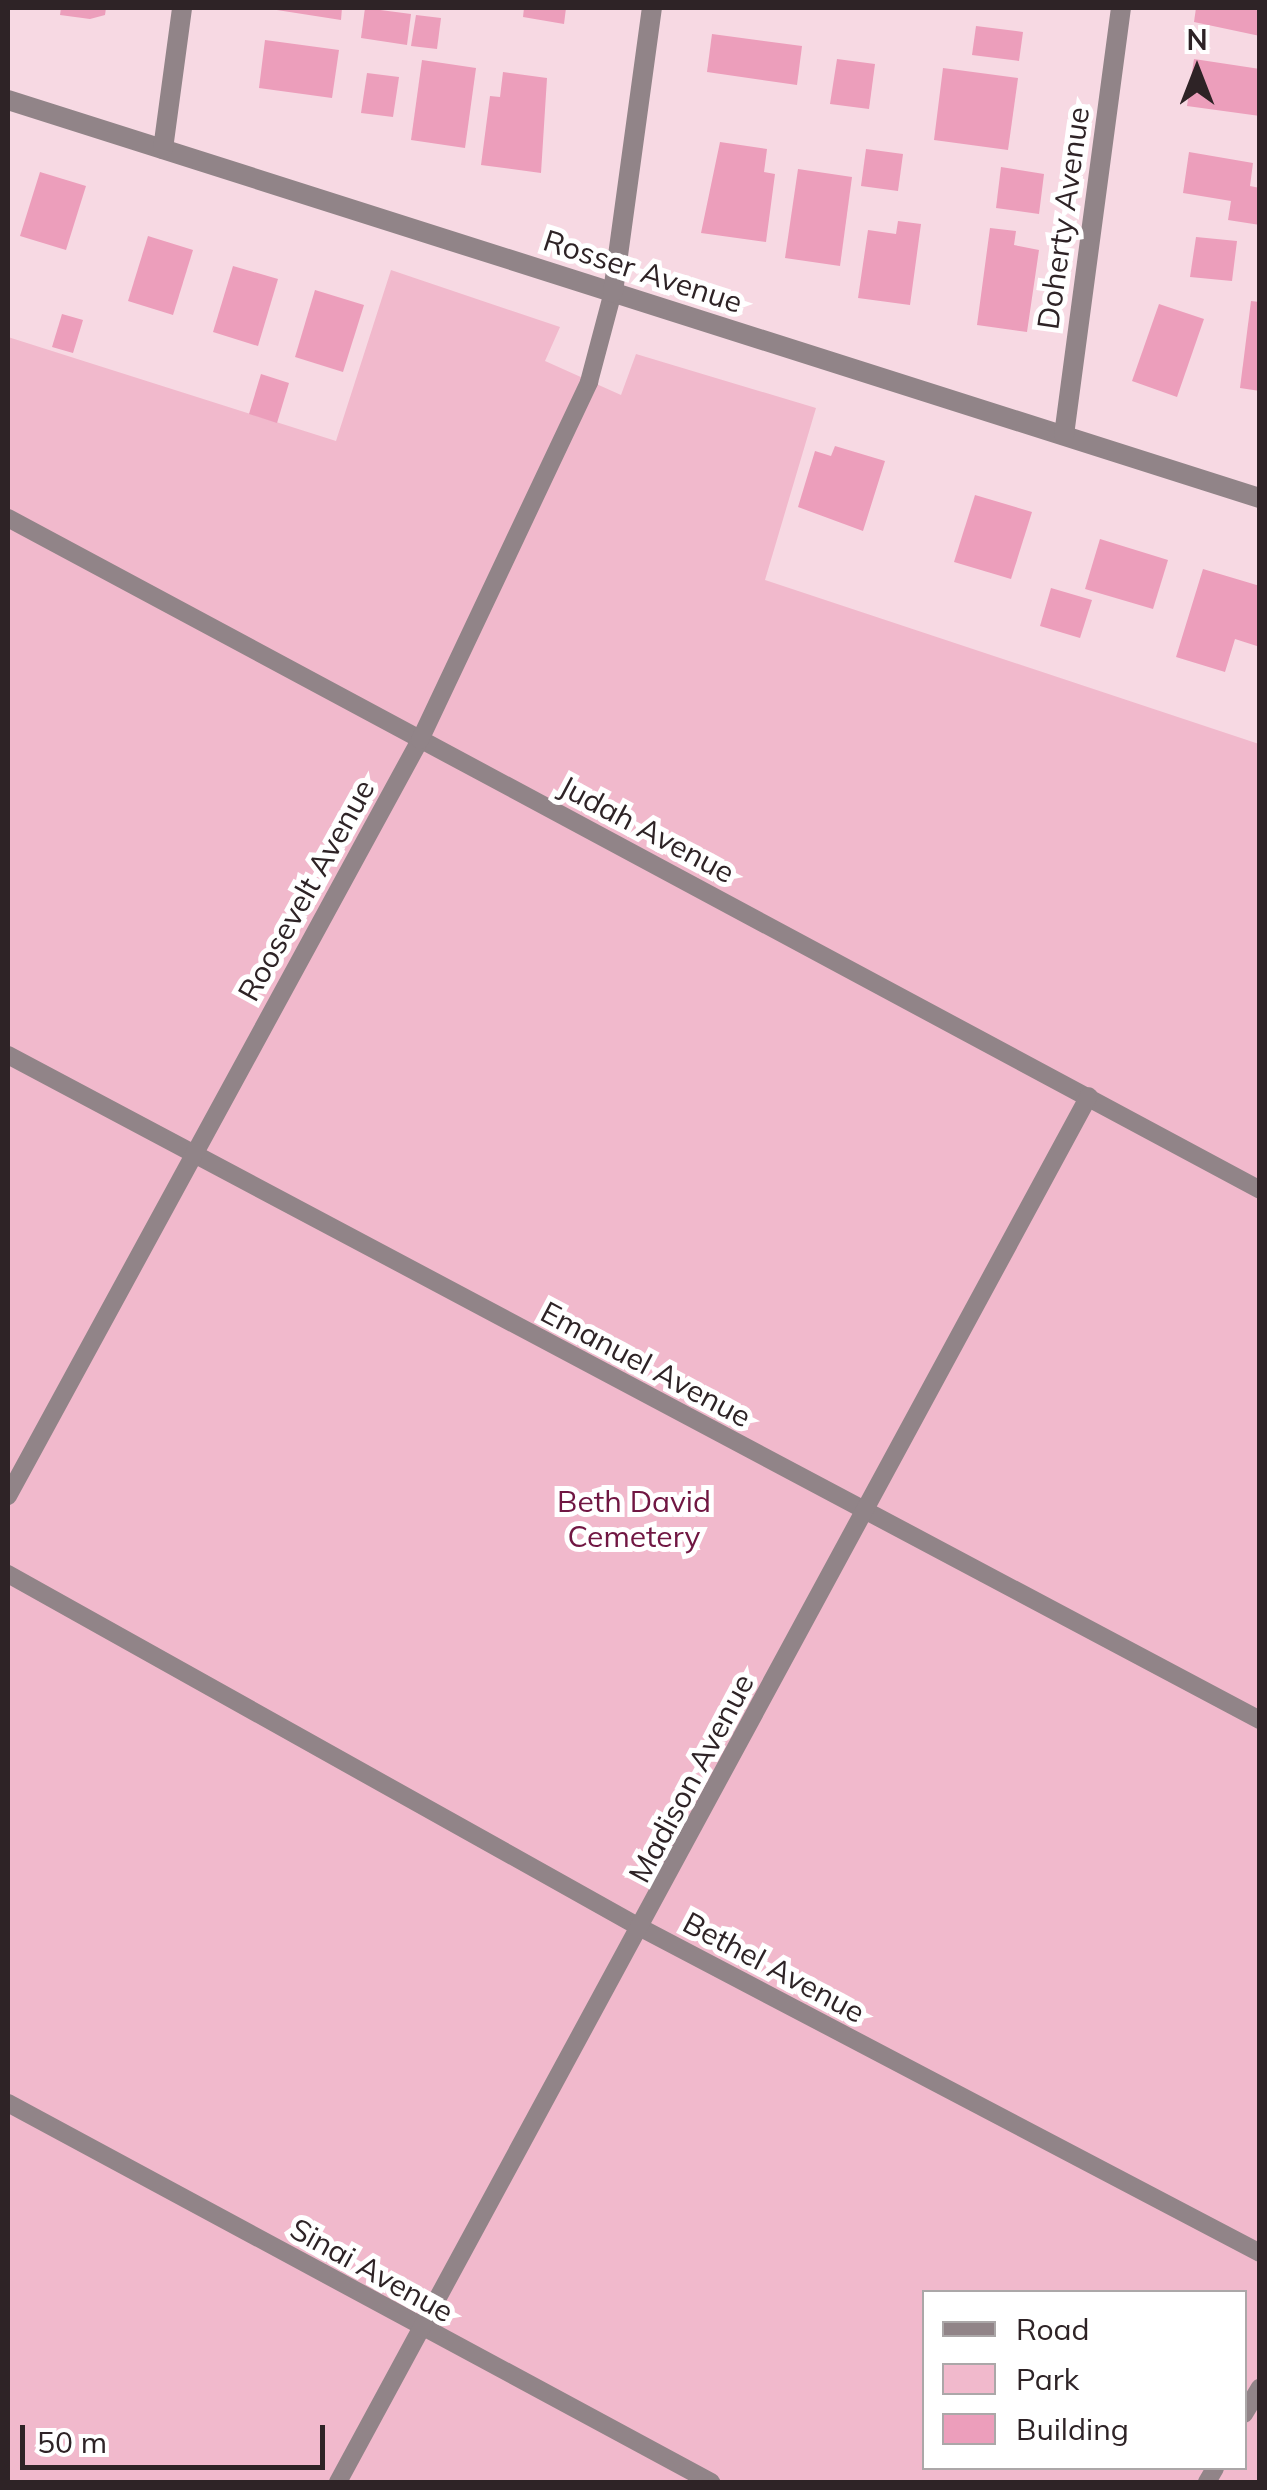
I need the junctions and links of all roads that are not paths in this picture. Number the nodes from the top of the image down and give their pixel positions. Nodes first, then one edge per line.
1 (182, 8) edge
2 (652, 8) edge
3 (1122, 8) edge
4 (8, 100) edge
5 (163, 149) junction
6 (614, 292) junction
7 (1064, 436) junction
8 (1260, 498) edge
9 (8, 518) edge
10 (420, 740) junction
11 (8, 1054) edge
12 (1089, 1096) junction
13 (194, 1154) junction
14 (1260, 1190) edge
15 (8, 1496) edge
16 (862, 1510) junction
17 (8, 1574) edge
18 (1260, 1720) edge
19 (643, 1929) junction
20 (8, 2102) edge
21 (1260, 2253) edge
22 (419, 2327) junction
23 (1260, 2387) edge
24 (1247, 2409) edge
25 (338, 2482) edge
26 (712, 2482) edge

1 - 5 street
2 - 6 street
3 - 7 street, Doherty Avenue
4 - 5 street, Rosser Avenue
5 - 6 street, Rosser Avenue
6 - 7 street, Rosser Avenue
6 - 10 lane, Roosevelt Avenue
7 - 8 street, Rosser Avenue
9 - 10 lane, Judah Avenue
10 - 12 lane, Judah Avenue
10 - 13 lane, Roosevelt Avenue
11 - 13 lane, Emanuel Avenue
12 - 14 lane, Judah Avenue
12 - 16 lane, Madison Avenue
13 - 15 lane, Roosevelt Avenue
13 - 16 lane, Emanuel Avenue
16 - 18 lane, Emanuel Avenue
16 - 19 lane, Madison Avenue
17 - 19 lane, Bethel Avenue
19 - 21 lane, Bethel Avenue
19 - 22 lane, Madison Avenue
20 - 22 lane, Sinai Avenue
22 - 25 lane, Madison Avenue
22 - 26 lane, Sinai Avenue
23 - 24 lane

